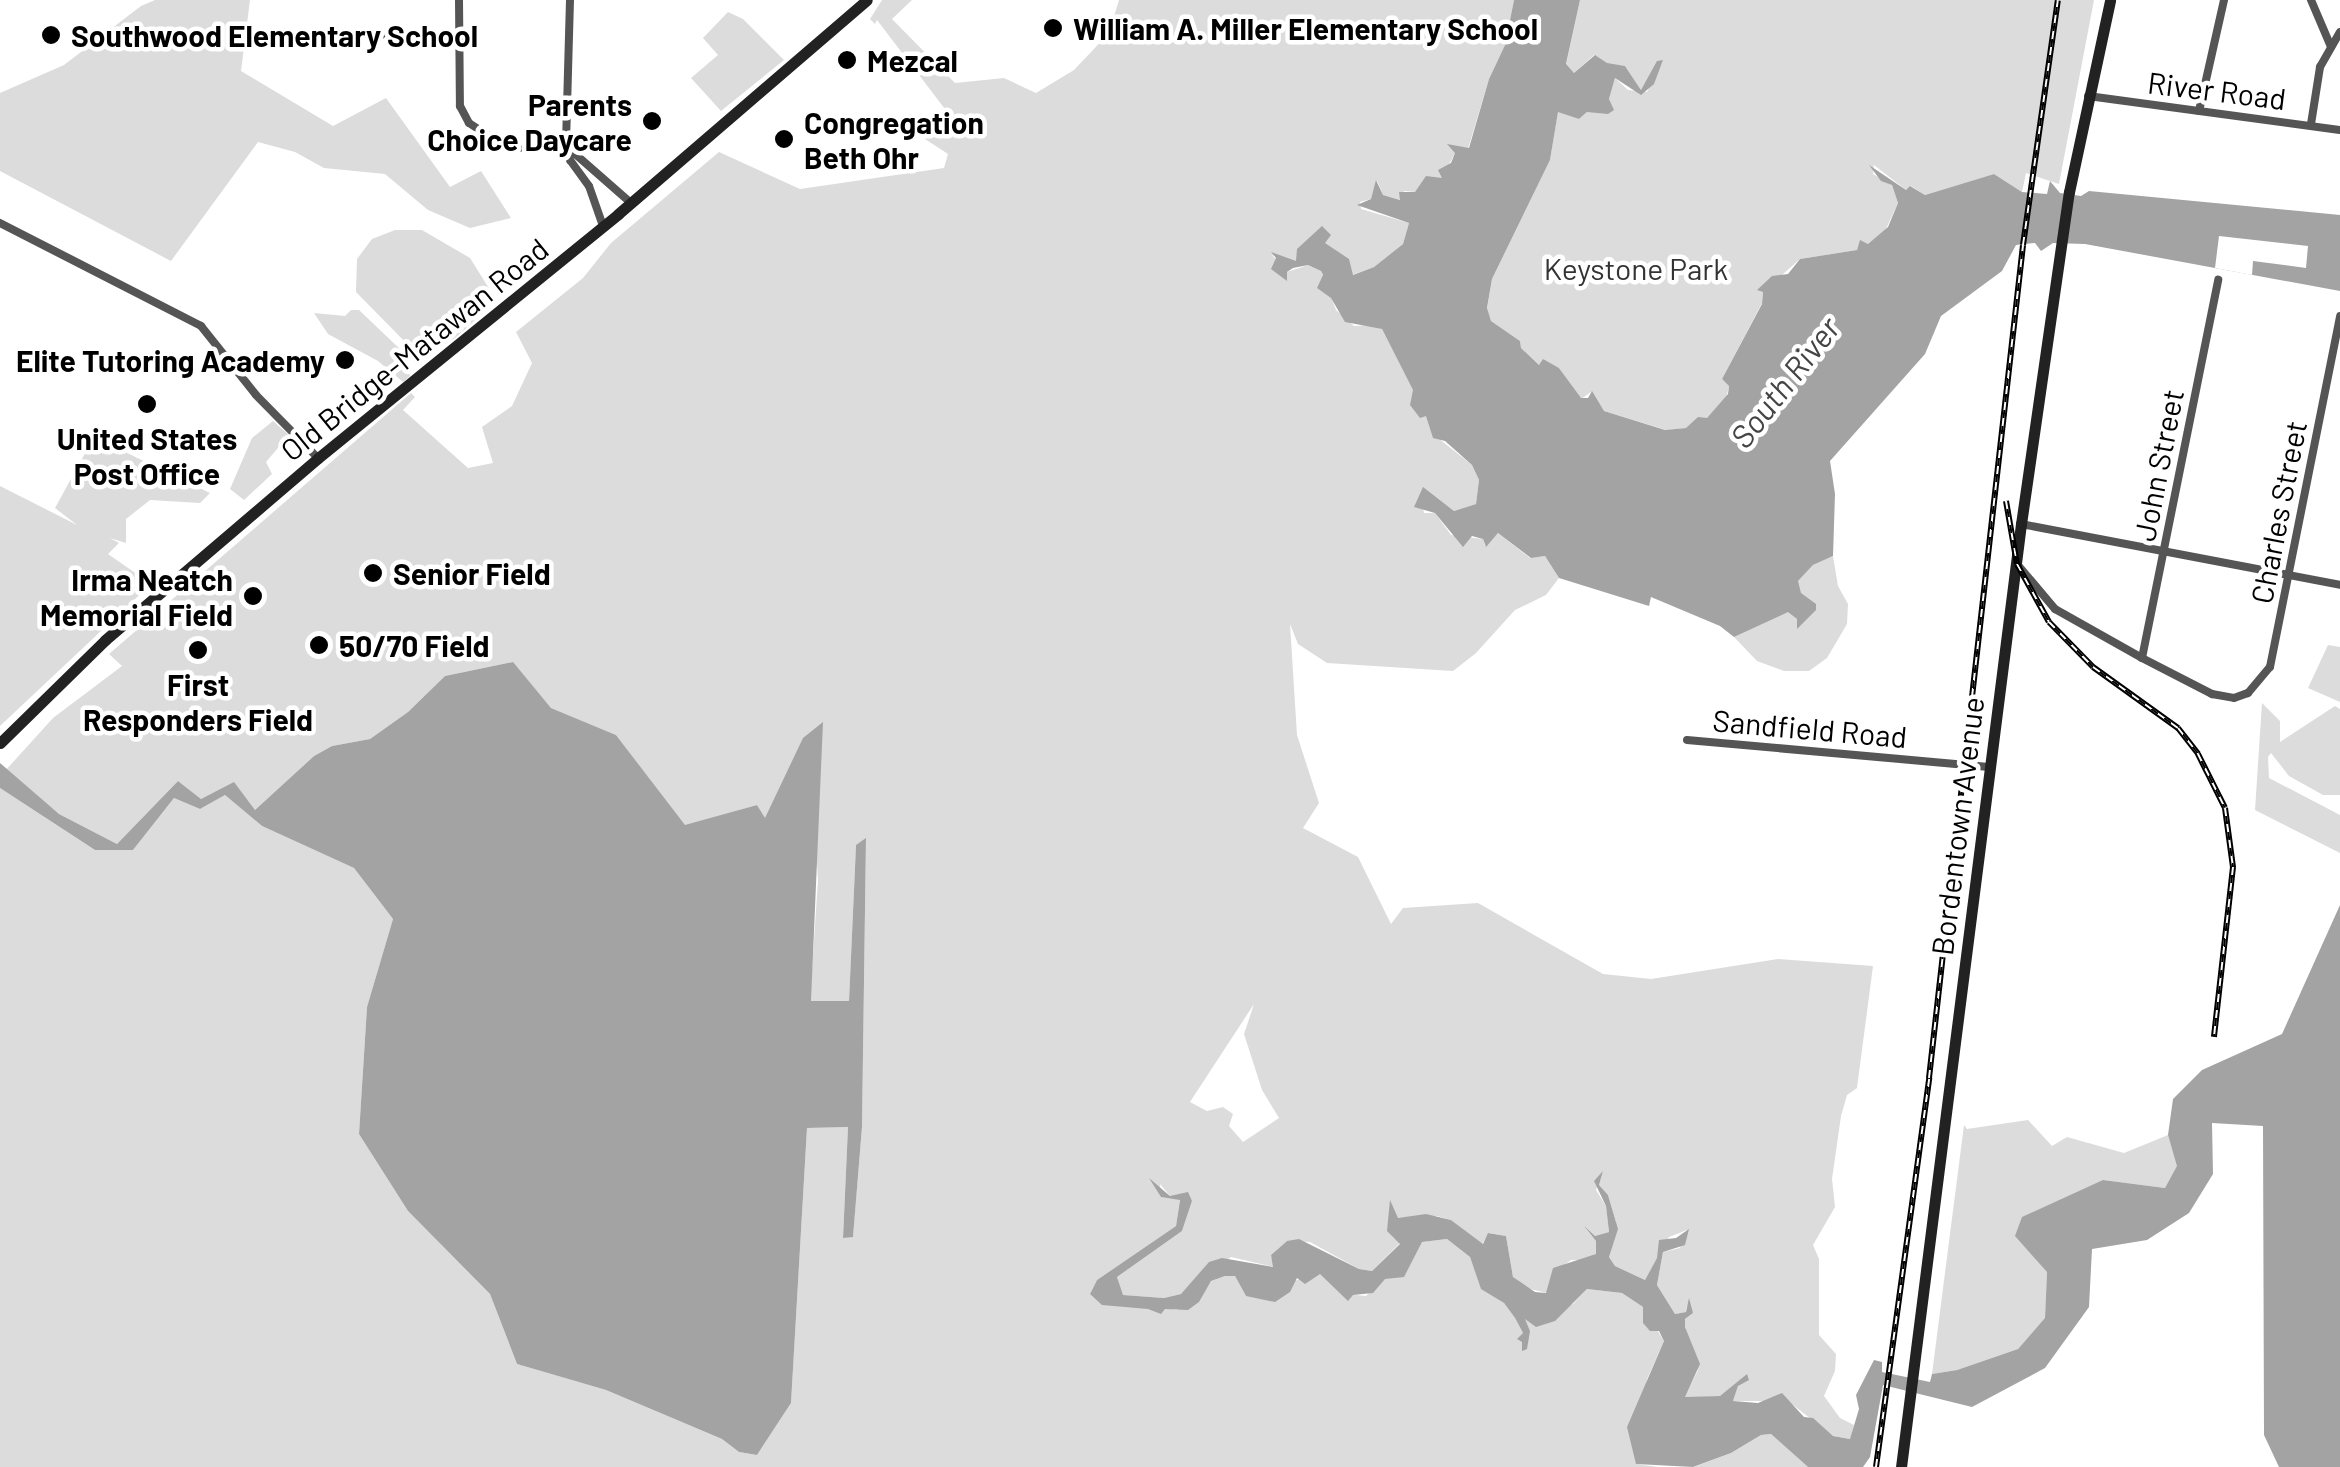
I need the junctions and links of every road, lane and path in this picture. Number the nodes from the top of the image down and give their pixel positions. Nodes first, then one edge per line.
1 (458, 0) edge
2 (570, 0) edge
3 (867, 0) edge
4 (2110, 0) edge
5 (2224, 0) edge
6 (2311, 0) edge
7 (2340, 32) edge
8 (458, 35) junction
9 (317, 43) dead end
10 (2331, 47) junction
11 (2088, 96) junction
12 (2199, 111) junction
13 (2311, 124) junction
14 (2340, 130) edge
15 (566, 146) junction
16 (600, 178) junction
17 (589, 186) junction
18 (631, 203) junction
19 (0, 223) edge
20 (604, 226) junction
21 (2218, 280) dead end
22 (2340, 316) edge
23 (318, 458) junction
24 (2021, 524) junction
25 (2163, 552) junction
26 (2016, 564) junction
27 (2288, 575) junction
28 (2340, 585) edge
29 (2142, 658) junction
30 (1687, 740) dead end
31 (1, 742) edge
32 (1988, 767) junction
33 (1902, 1467) edge

1 - 8 street
2 - 15 street
3 - 18 main road, Old Bridge-Matawan Road
4 - 11 main road, Bordentown Avenue
5 - 12 street
6 - 10 street
7 - 10 street
8 - 9 street
8 - 15 street
10 - 13 street
11 - 12 street, River Road
11 - 24 main road, Bordentown Avenue
12 - 13 street, River Road
13 - 14 street, River Road
15 - 16 street
15 - 17 street
16 - 17 street
16 - 18 street
17 - 20 street
18 - 20 main road, Old Bridge-Matawan Road
19 - 23 street
20 - 23 main road, Old Bridge-Matawan Road
21 - 25 street, John Street
22 - 27 street, Charles Street
23 - 31 main road, Old Bridge-Matawan Road
24 - 25 street
24 - 26 main road, Bordentown Avenue
25 - 27 street
25 - 29 street, John Street
26 - 29 street
26 - 32 main road, Bordentown Avenue
27 - 28 street
27 - 29 street, Charles Street
30 - 32 street, Sandfield Road
32 - 33 main road, Bordentown Avenue

